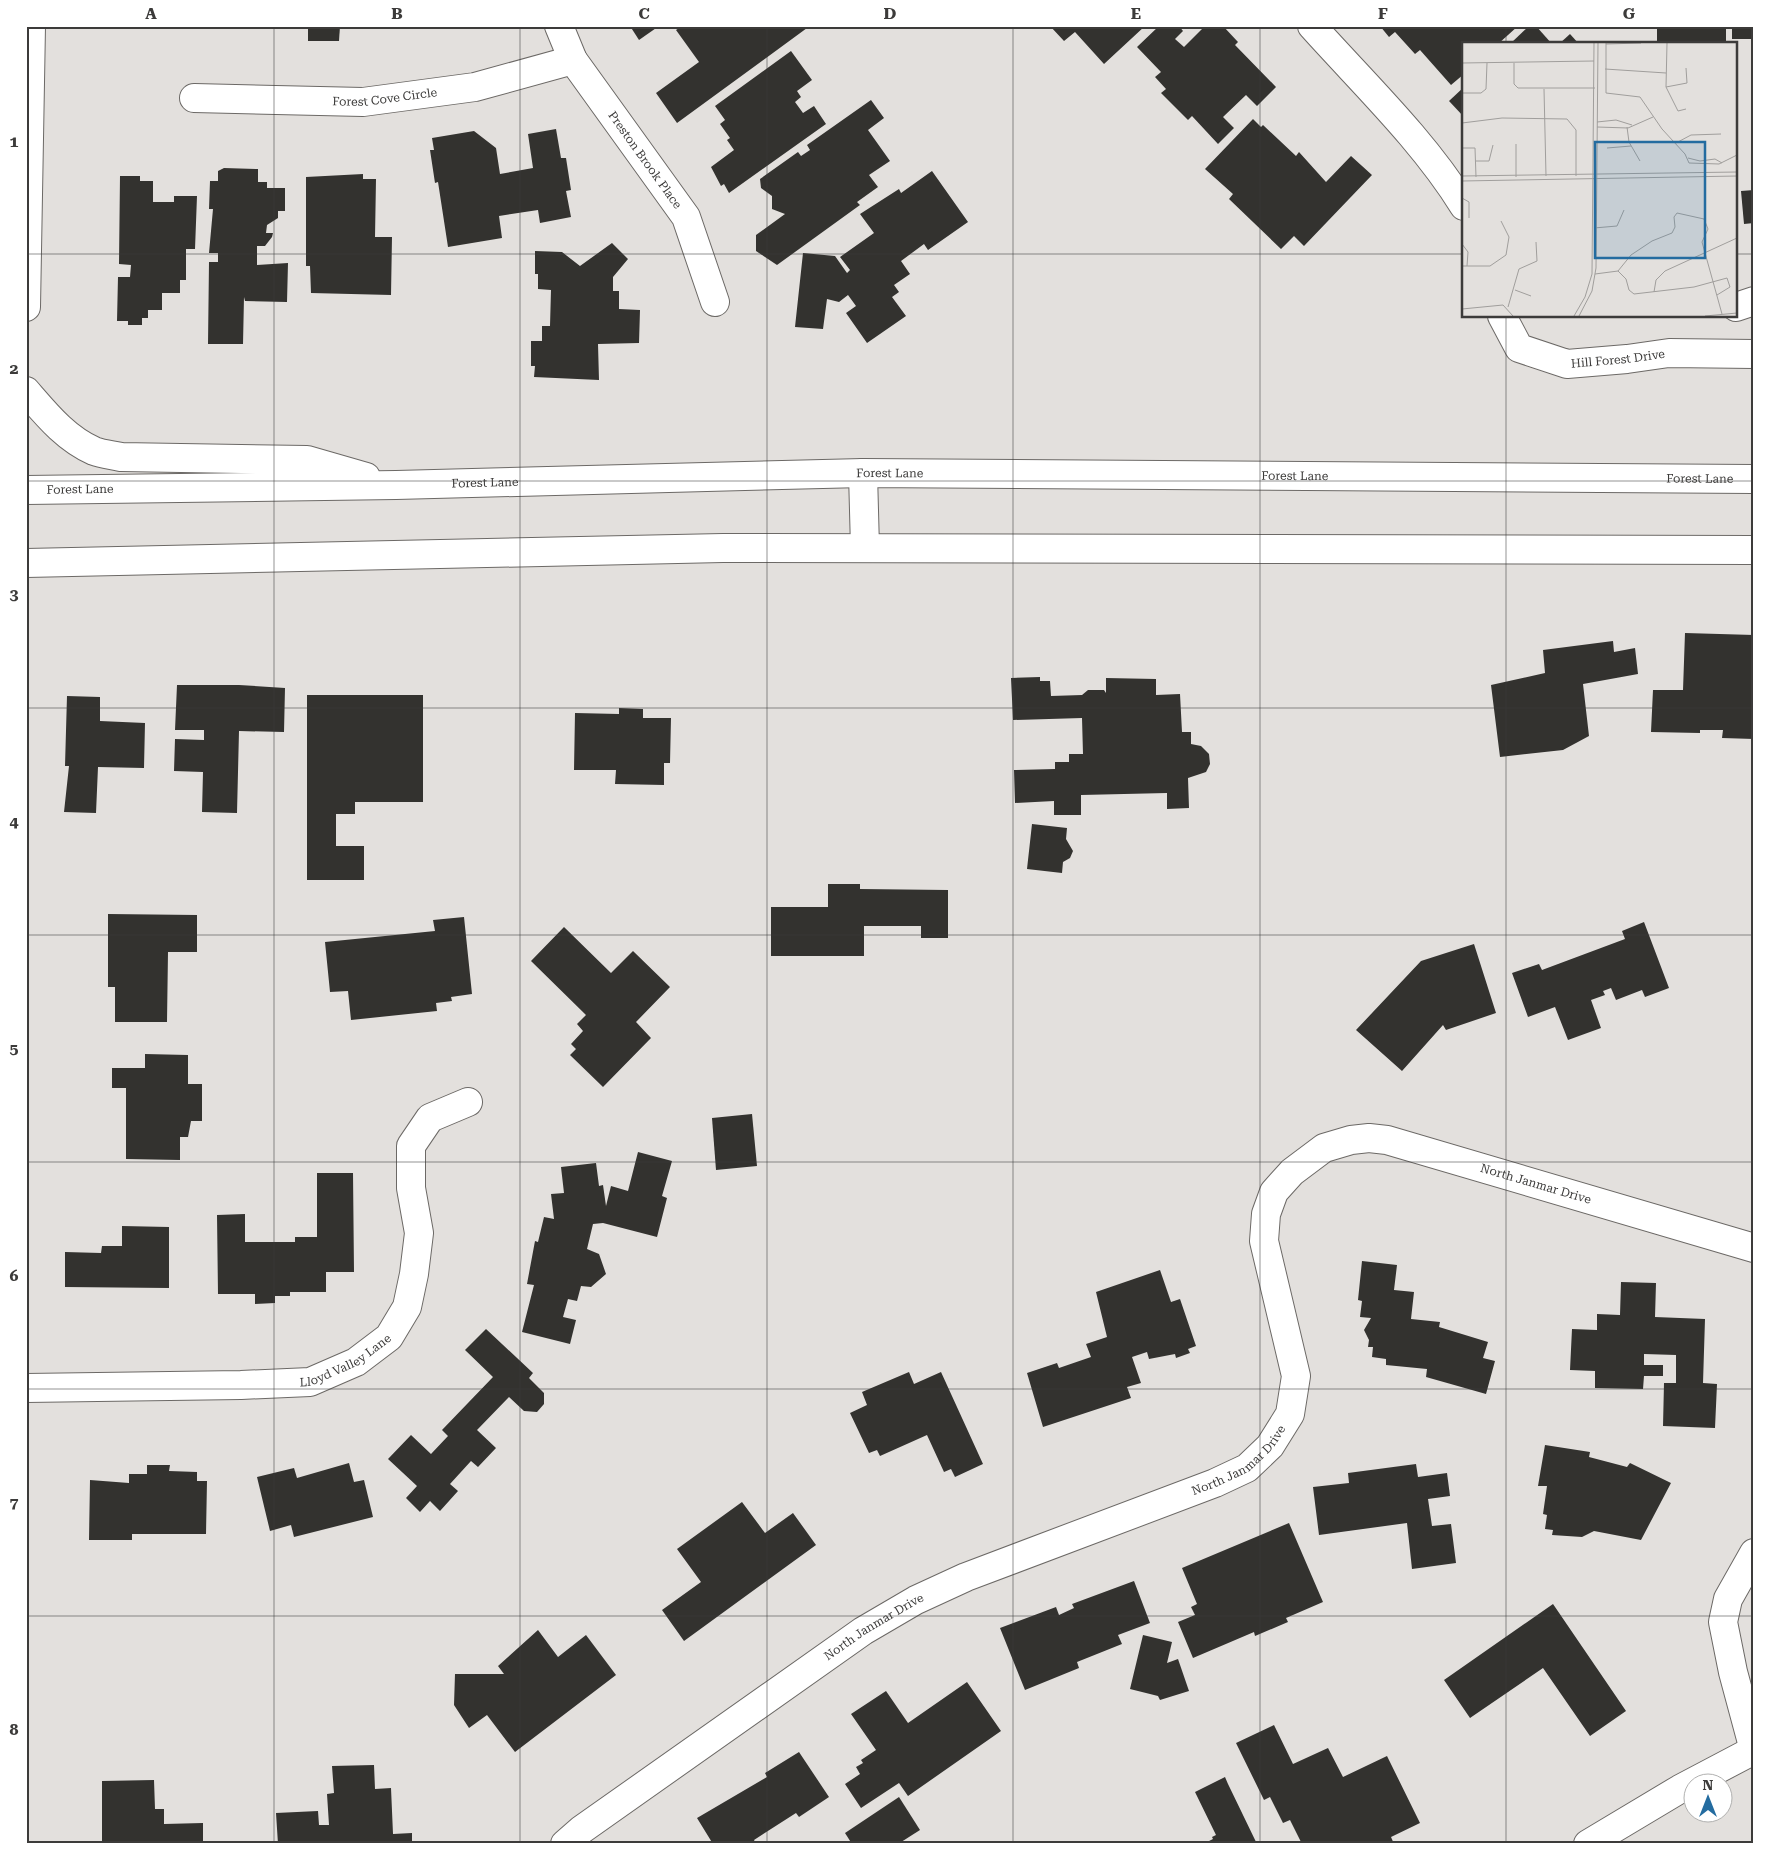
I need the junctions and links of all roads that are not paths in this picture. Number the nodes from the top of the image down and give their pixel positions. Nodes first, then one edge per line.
1 (31, 26) edge
2 (559, 26) edge
3 (1312, 26) edge
4 (573, 60) junction
5 (194, 98) dead end
6 (1462, 203) edge
7 (1754, 301) edge
8 (715, 302) dead end
9 (1738, 306) edge
10 (26, 307) edge
11 (1503, 318) edge
12 (1754, 354) edge
13 (26, 391) edge
14 (863, 473) junction
15 (1754, 479) edge
16 (396, 485) junction
17 (26, 490) edge
18 (864, 548) junction
19 (1754, 550) edge
20 (26, 563) edge
21 (468, 1102) dead end
22 (1754, 1248) edge
23 (26, 1388) edge
24 (1754, 1553) edge
25 (1754, 1750) edge
26 (564, 1844) edge
27 (1588, 1844) edge

1 - 10 main road
2 - 4 main road, Preston Brook Place
3 - 6 main road
4 - 5 main road, Forest Cove Circle
4 - 8 main road, Preston Brook Place
7 - 9 main road
11 - 12 main road, Hill Forest Drive
13 - 16 main road
14 - 15 main road, Forest Lane
14 - 16 main road, Forest Lane
14 - 18 main road
16 - 17 main road, Forest Lane
18 - 19 main road
18 - 20 main road
21 - 23 main road, Lloyd Valley Lane
22 - 26 main road, North Janmar Drive
24 - 25 main road
25 - 27 main road

